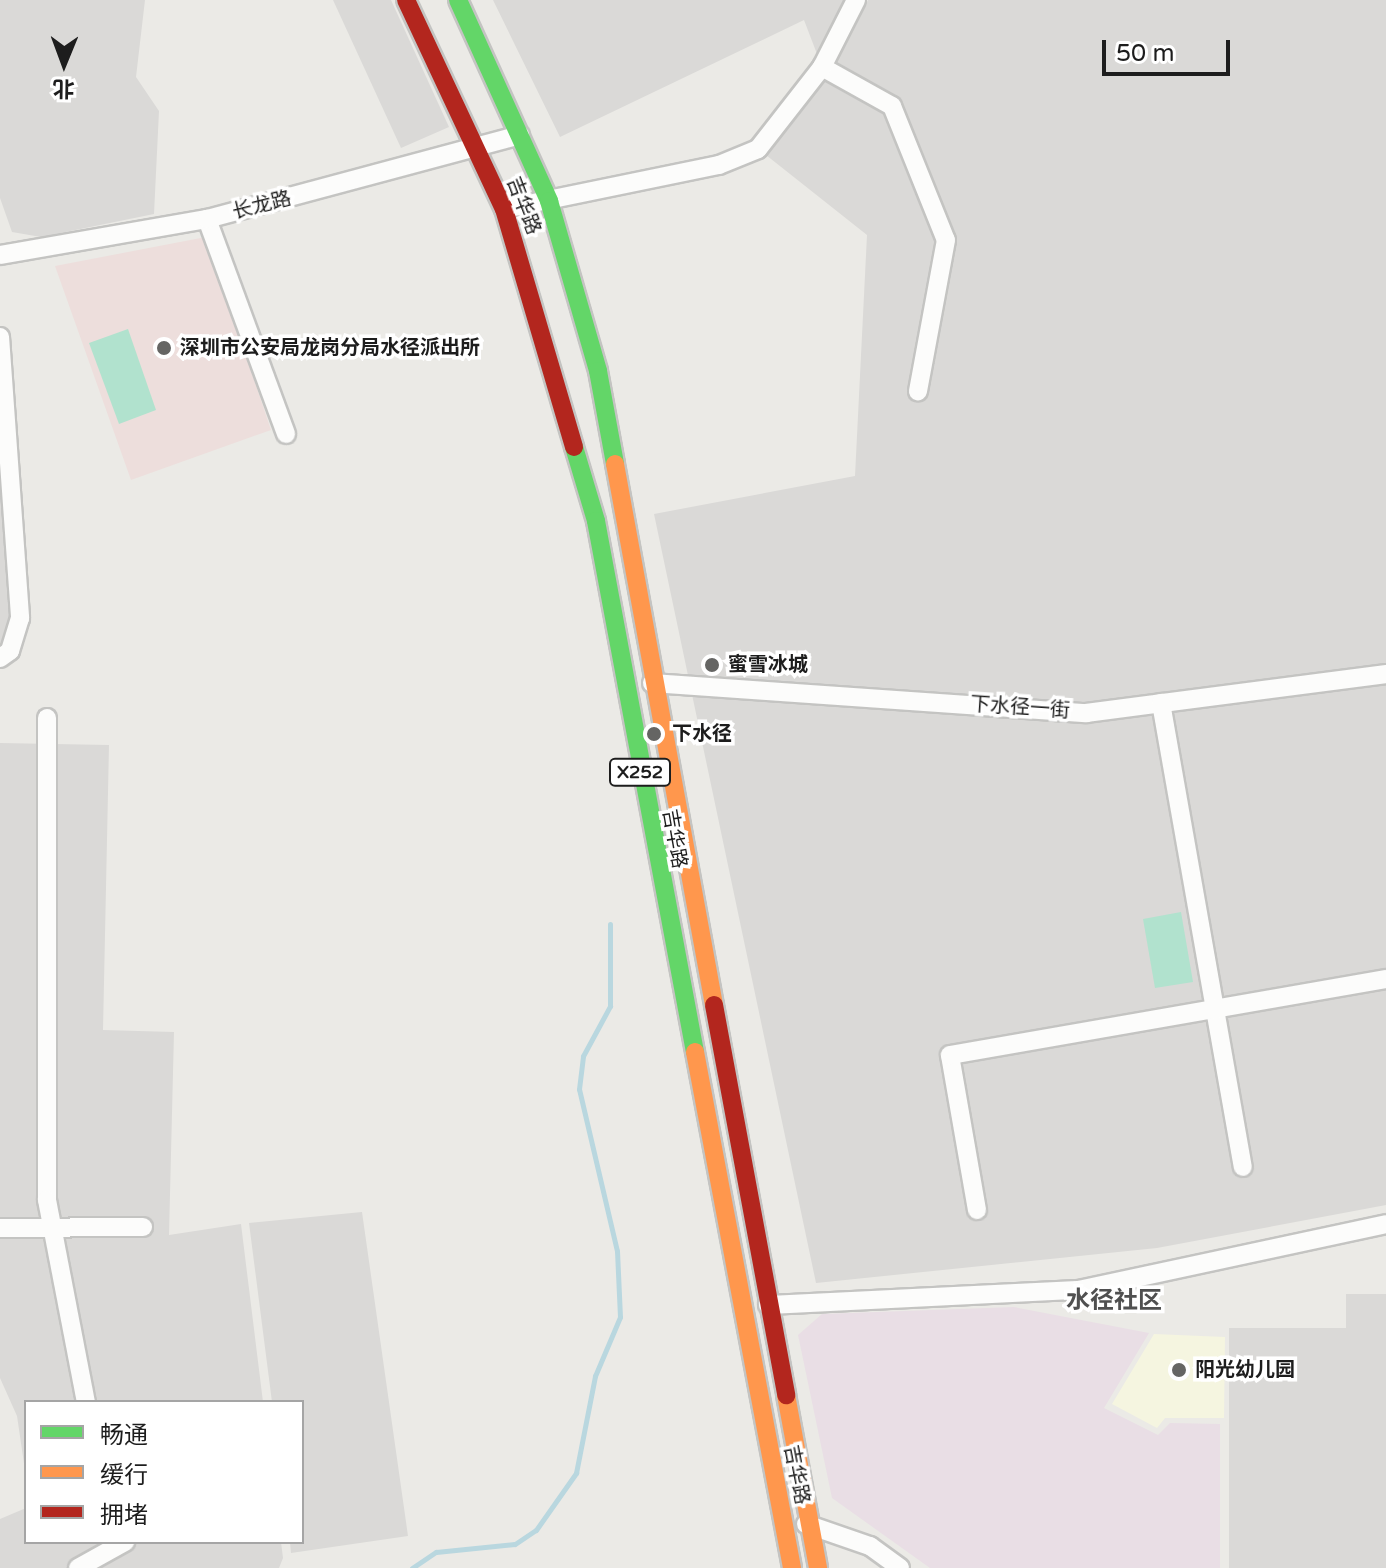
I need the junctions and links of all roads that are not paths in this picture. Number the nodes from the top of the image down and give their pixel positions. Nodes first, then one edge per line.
1 (406, 0) edge
2 (458, 0) edge
3 (856, 0) edge
4 (822, 67) junction
5 (520, 135) junction
6 (477, 152) junction
7 (549, 201) junction
8 (504, 209) junction
9 (207, 219) junction
10 (0, 255) edge
11 (0, 337) edge
12 (918, 391) dead end
13 (286, 434) dead end
14 (0, 658) edge
15 (1386, 674) edge
16 (652, 683) junction
17 (1161, 703) junction
18 (47, 718) dead end
19 (1386, 979) edge
20 (1215, 1009) junction
21 (1243, 1167) dead end
22 (977, 1210) dead end
23 (1386, 1224) edge
24 (143, 1227) dead end
25 (0, 1228) edge
26 (49, 1228) junction
27 (768, 1305) junction
28 (86, 1400) edge
29 (782, 1514) junction
30 (810, 1525) junction
31 (121, 1544) edge
32 (78, 1568) edge
33 (792, 1568) edge
34 (818, 1568) edge
35 (900, 1568) edge

1 - 6 main road, 吉华路 / X252
2 - 5 main road, 吉华路 / X252
3 - 4 street
4 - 7 street
4 - 12 street
5 - 6 street, 长龙路
5 - 7 main road, 吉华路 / X252
6 - 8 main road, 吉华路 / X252
6 - 9 street, 长龙路
7 - 8 street
7 - 16 main road, 吉华路 / X252
8 - 29 main road, 吉华路 / X252
9 - 10 street, 长龙路
9 - 13 street
11 - 14 street
15 - 17 street, 下水径一街
16 - 17 street, 下水径一街
16 - 27 main road, 吉华路 / X252
17 - 20 street
18 - 26 street
19 - 20 street
20 - 21 street
20 - 22 street
23 - 27 street
24 - 26 street
25 - 26 street
26 - 28 street
27 - 30 main road, 吉华路 / X252
29 - 30 street
29 - 33 main road, 吉华路 / X252
30 - 34 main road, 吉华路 / X252
30 - 35 street
31 - 32 street

